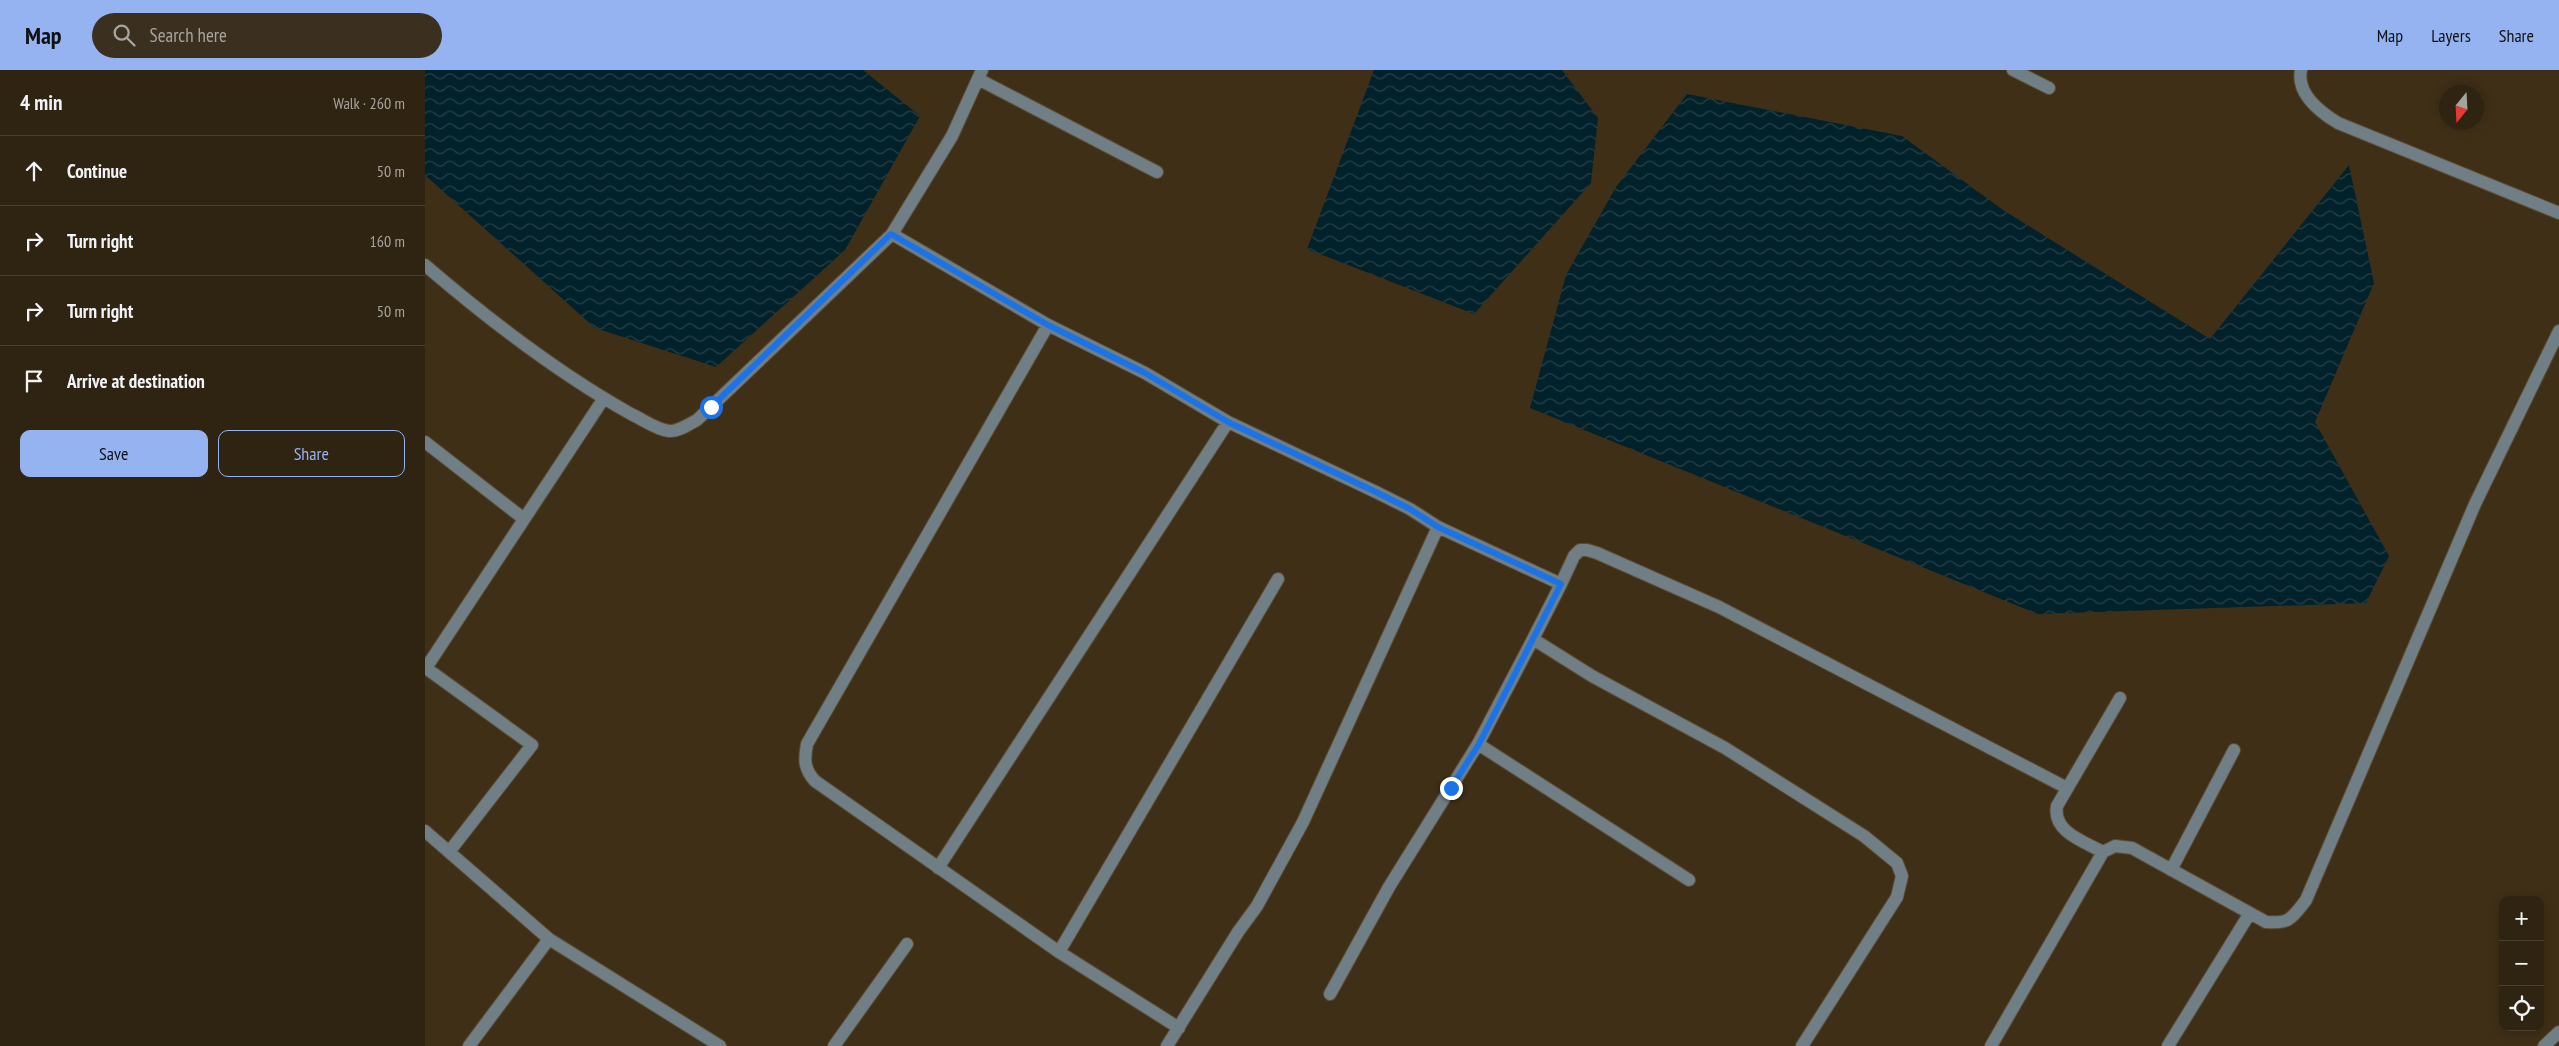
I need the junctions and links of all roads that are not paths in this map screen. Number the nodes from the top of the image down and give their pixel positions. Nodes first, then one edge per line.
1 (2013, 70) edge
2 (2301, 70) edge
3 (980, 74) edge
4 (2049, 88) dead end
5 (1157, 172) dead end
6 (2559, 213) edge
7 (891, 234) junction
8 (425, 265) edge
9 (1048, 325) junction
10 (2559, 331) edge
11 (604, 398) junction
12 (1228, 422) junction
13 (425, 442) edge
14 (524, 519) junction
15 (1438, 527) junction
16 (1278, 579) dead end
17 (1561, 584) junction
18 (1533, 639) junction
19 (425, 668) edge
20 (2120, 698) dead end
21 (1479, 744) junction
22 (2234, 750) dead end
23 (2067, 788) junction
24 (425, 831) edge
25 (449, 852) junction
26 (2103, 852) junction
27 (938, 868) junction
28 (2171, 870) junction
29 (1689, 880) dead end
30 (2250, 913) junction
31 (549, 939) junction
32 (907, 944) dead end
33 (1059, 952) junction
34 (1330, 994) dead end
35 (1179, 1028) junction
36 (2559, 1032) edge
37 (469, 1046) edge
38 (720, 1046) edge
39 (834, 1046) edge
40 (1167, 1046) edge
41 (1802, 1046) edge
42 (1991, 1046) edge
43 (2168, 1046) edge
44 (2544, 1046) edge

1 - 4 street
2 - 6 street
3 - 5 street
3 - 7 street
7 - 9 street
7 - 11 street
8 - 11 street
9 - 12 street
9 - 27 street
10 - 30 street
11 - 14 street
12 - 15 street
12 - 27 street
13 - 14 street
14 - 19 street
15 - 17 street
15 - 35 street
16 - 33 street
17 - 18 street
17 - 23 street
18 - 21 street
18 - 41 street
19 - 25 street
20 - 23 street
21 - 29 street
21 - 34 street
22 - 28 street
23 - 26 street
24 - 25 street
25 - 31 street
26 - 28 street
26 - 42 street
27 - 33 street
28 - 30 street
30 - 43 street
31 - 37 street
31 - 38 street
32 - 39 street
33 - 35 street
35 - 40 street
36 - 44 street

